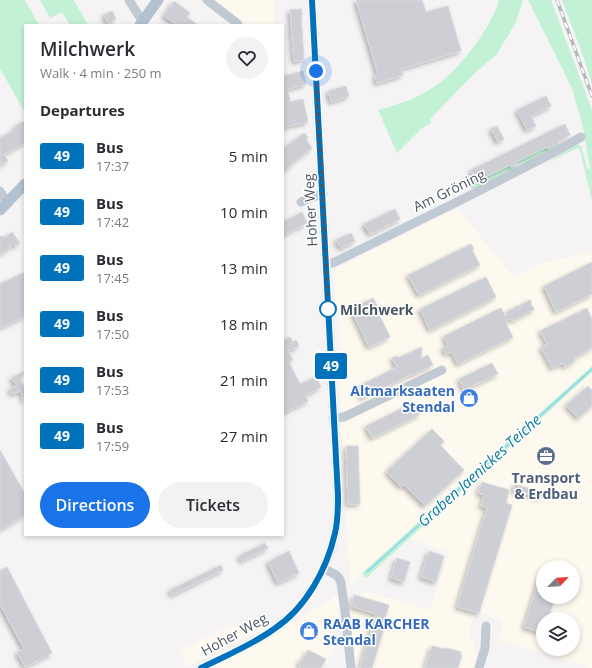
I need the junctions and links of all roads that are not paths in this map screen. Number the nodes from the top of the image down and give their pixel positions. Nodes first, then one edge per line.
1 (129, 0) edge
2 (158, 0) edge
3 (208, 0) edge
4 (312, 0) edge
5 (142, 22) edge
6 (238, 24) edge
7 (581, 137) dead end
8 (24, 185) edge
9 (0, 191) edge
10 (323, 194) junction
11 (301, 202) dead end
12 (4, 206) edge
13 (326, 263) junction
14 (442, 370) dead end
15 (333, 418) junction
16 (323, 568) junction
17 (486, 626) dead end
18 (201, 668) edge
19 (351, 668) edge
20 (479, 668) edge

1 - 5 street
2 - 5 main road
3 - 6 street
4 - 10 street, Hoher Weg
7 - 13 street, Am Gröning
8 - 12 main road
9 - 12 street
10 - 11 street
10 - 13 street, Hoher Weg
13 - 15 street, Hoher Weg
14 - 15 street
15 - 16 street, Hoher Weg
16 - 18 street, Hoher Weg
16 - 19 street
17 - 20 street

